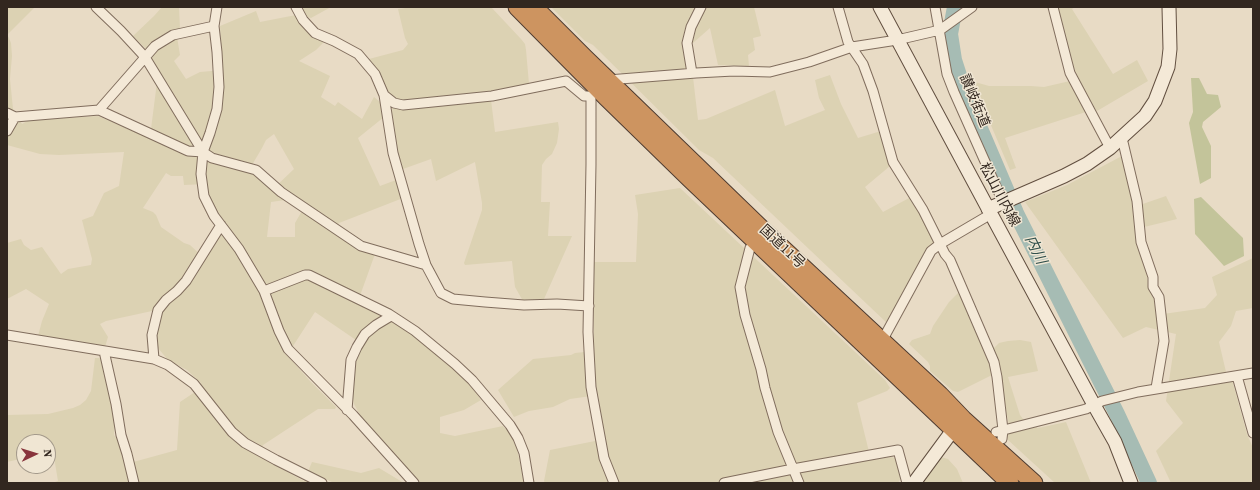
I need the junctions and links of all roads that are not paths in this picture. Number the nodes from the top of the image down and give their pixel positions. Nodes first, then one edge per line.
1 (96, 7) edge
2 (217, 7) edge
3 (296, 7) edge
4 (517, 7) edge
5 (534, 7) edge
6 (701, 7) edge
7 (838, 7) edge
8 (880, 7) edge
9 (935, 7) edge
10 (1053, 7) edge
11 (1169, 7) edge
12 (970, 8) edge
13 (214, 26) junction
14 (943, 28) junction
15 (897, 40) junction
16 (852, 47) junction
17 (145, 57) junction
18 (692, 73) junction
19 (599, 88) junction
20 (384, 95) junction
21 (99, 110) junction
22 (11, 115) edge
23 (7, 131) edge
24 (1122, 138) junction
25 (1110, 148) junction
26 (203, 152) junction
27 (1005, 201) junction
28 (989, 211) junction
29 (221, 225) junction
30 (760, 236) junction
31 (940, 244) junction
32 (426, 265) junction
33 (264, 291) junction
34 (589, 306) junction
35 (391, 316) junction
36 (7, 335) edge
37 (882, 341) junction
38 (104, 351) junction
39 (154, 359) junction
40 (1253, 373) edge
41 (1237, 376) junction
42 (1156, 388) junction
43 (1098, 403) junction
44 (347, 410) junction
45 (958, 424) junction
46 (1253, 433) edge
47 (793, 469) junction
48 (134, 483) edge
49 (322, 483) edge
50 (414, 483) edge
51 (529, 483) edge
52 (614, 483) edge
53 (724, 483) edge
54 (799, 483) edge
55 (907, 483) edge
56 (914, 483) edge
57 (1010, 483) edge
58 (1034, 483) edge
59 (1131, 483) edge

1 - 17 street
2 - 13 street
3 - 20 street
4 - 19 highway, 国道11号
5 - 19 highway, 国道11号
6 - 18 street
7 - 16 street
8 - 15 main road, 松山川内線
9 - 14 street, 讃岐街道
10 - 25 street
11 - 24 main road
12 - 14 street
13 - 17 street
13 - 26 street
14 - 15 street
14 - 27 street, 讃岐街道
15 - 16 street
15 - 28 main road, 松山川内線
16 - 18 street
16 - 31 street
17 - 21 street
17 - 26 street
18 - 19 street
19 - 20 street
19 - 30 highway, 国道11号
19 - 34 street
20 - 32 street
21 - 22 street
21 - 26 street
22 - 23 street
24 - 25 main road
24 - 42 street
25 - 27 main road
26 - 29 street
26 - 32 street
27 - 28 main road
28 - 31 street
28 - 43 main road, 松山川内線
29 - 33 street
29 - 39 street
30 - 37 highway, 国道11号
30 - 45 highway, 国道11号
30 - 47 street
31 - 37 street
31 - 43 street
32 - 34 street
33 - 35 street
33 - 44 street
34 - 52 street
35 - 44 street
35 - 51 street
36 - 38 street
37 - 45 highway, 国道11号
38 - 39 street
38 - 48 street
39 - 49 street
40 - 41 street
41 - 42 street
41 - 46 street
42 - 43 street
43 - 59 main road, 松山川内線
44 - 50 street
45 - 56 main road
45 - 57 highway, 国道11号
45 - 58 highway, 国道11号
47 - 53 street
47 - 54 street
47 - 55 street

